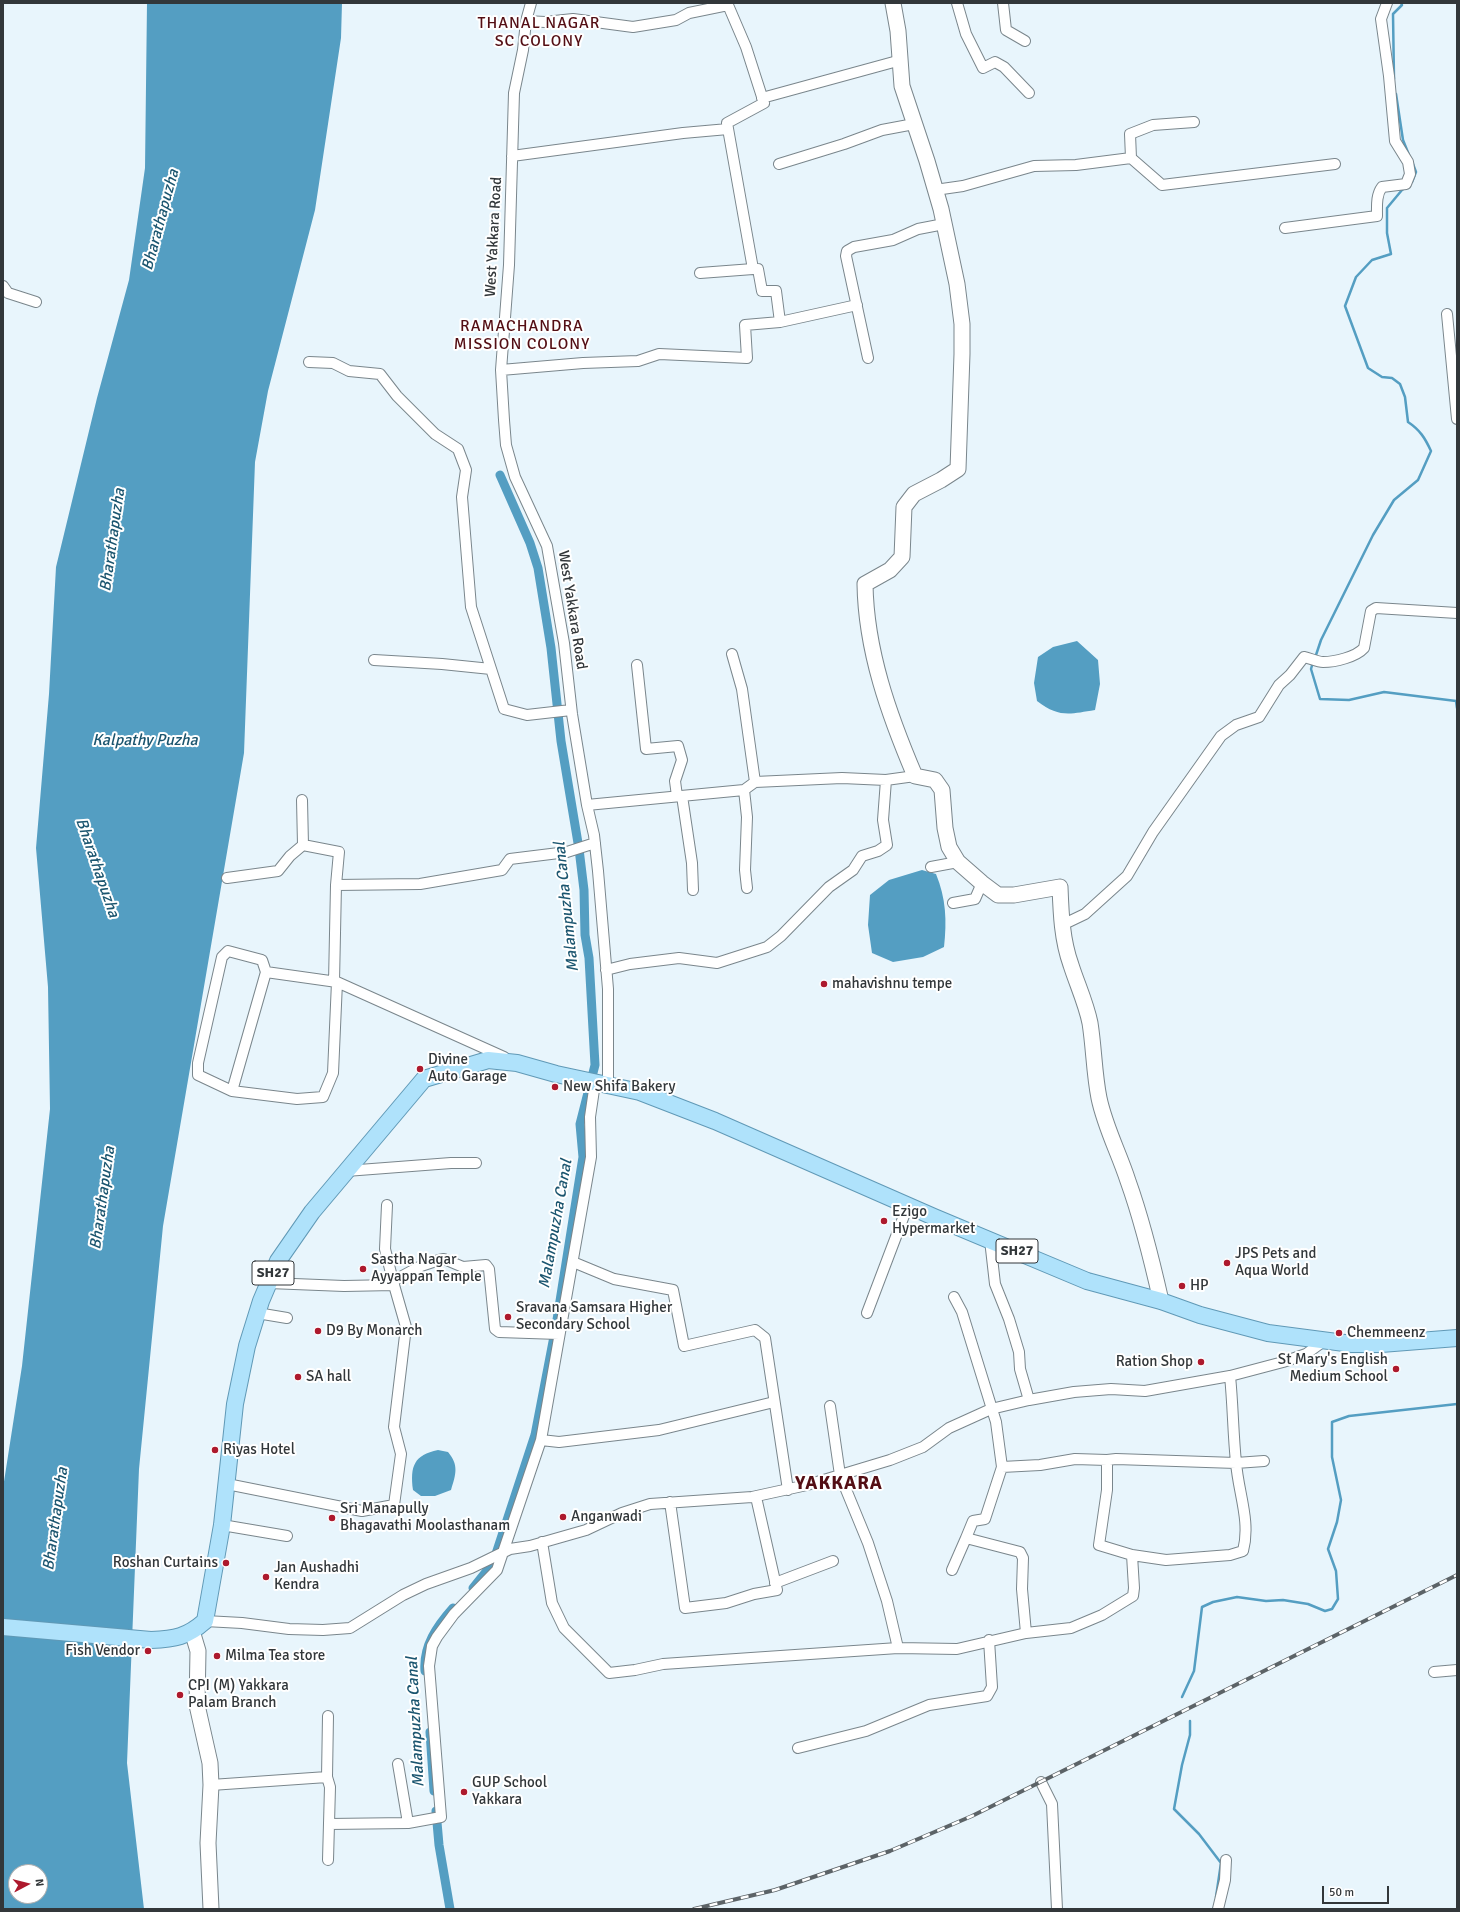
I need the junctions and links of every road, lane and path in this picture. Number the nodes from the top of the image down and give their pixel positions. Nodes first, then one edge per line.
1 (531, 3) edge
2 (893, 3) edge
3 (957, 3) edge
4 (1003, 3) edge
5 (1388, 3) edge
6 (526, 21) junction
7 (1025, 41) dead end
8 (901, 60) junction
9 (1030, 92) dead end
10 (762, 98) junction
11 (1194, 122) dead end
12 (914, 124) junction
13 (728, 129) junction
14 (512, 156) junction
15 (1131, 158) junction
16 (779, 164) dead end
17 (1335, 164) dead end
18 (935, 190) junction
19 (944, 224) junction
20 (1285, 228) dead end
21 (753, 269) junction
22 (700, 273) dead end
23 (3, 286) edge
24 (36, 302) dead end
25 (856, 305) junction
26 (1447, 314) dead end
27 (780, 322) junction
28 (868, 358) dead end
29 (309, 362) dead end
30 (501, 370) junction
31 (1457, 419) edge
32 (1457, 613) edge
33 (732, 654) dead end
34 (374, 660) dead end
35 (637, 665) dead end
36 (491, 670) junction
37 (572, 710) junction
38 (915, 776) junction
39 (886, 780) junction
40 (755, 782) junction
41 (744, 790) junction
42 (680, 796) junction
43 (302, 800) dead end
44 (587, 805) junction
45 (595, 843) junction
46 (303, 845) junction
47 (958, 862) junction
48 (931, 867) dead end
49 (227, 878) dead end
50 (982, 883) junction
51 (336, 885) junction
52 (747, 888) dead end
53 (692, 890) dead end
54 (953, 903) dead end
55 (1062, 925) junction
56 (606, 970) junction
57 (266, 972) junction
58 (335, 982) junction
59 (517, 1063) junction
60 (597, 1083) junction
61 (232, 1092) junction
62 (476, 1163) dead end
63 (346, 1171) junction
64 (387, 1205) dead end
65 (908, 1205) junction
66 (990, 1240) junction
67 (573, 1262) junction
68 (269, 1283) junction
69 (394, 1283) junction
70 (954, 1297) dead end
71 (1161, 1301) junction
72 (257, 1313) junction
73 (867, 1313) dead end
74 (287, 1318) dead end
75 (559, 1334) junction
76 (1457, 1338) edge
77 (1324, 1341) junction
78 (1230, 1376) junction
79 (1029, 1400) junction
80 (774, 1402) junction
81 (830, 1406) dead end
82 (991, 1409) junction
83 (541, 1440) junction
84 (1107, 1460) junction
85 (1264, 1462) dead end
86 (1236, 1463) junction
87 (1002, 1466) junction
88 (840, 1475) junction
89 (227, 1484) junction
90 (788, 1490) junction
91 (756, 1496) junction
92 (670, 1502) junction
93 (222, 1525) junction
94 (287, 1536) dead end
95 (966, 1538) junction
96 (542, 1542) junction
97 (1132, 1555) junction
98 (496, 1556) junction
99 (832, 1561) dead end
100 (952, 1570) dead end
101 (775, 1583) junction
102 (205, 1621) junction
103 (3, 1627) edge
104 (192, 1631) junction
105 (1026, 1633) junction
106 (989, 1640) junction
107 (898, 1648) junction
108 (1457, 1670) edge
109 (1434, 1672) dead end
110 (328, 1716) dead end
111 (798, 1748) dead end
112 (398, 1764) dead end
113 (327, 1777) junction
114 (1041, 1782) dead end
115 (211, 1785) junction
116 (408, 1823) junction
117 (329, 1824) junction
118 (328, 1860) dead end
119 (1226, 1860) dead end
120 (211, 1909) edge
121 (1057, 1909) edge
122 (1218, 1909) edge

1 - 6 street, West Yakkara Road
2 - 8 street
3 - 9 street
4 - 7 street
5 - 20 street
6 - 10 street
6 - 14 street, West Yakkara Road
8 - 10 street
8 - 12 street
10 - 13 street
11 - 15 street
12 - 16 street
12 - 18 street
13 - 14 street
13 - 21 street
14 - 30 street, West Yakkara Road
15 - 17 street
15 - 18 street
18 - 19 street
19 - 25 street
19 - 38 street
21 - 22 street
21 - 27 street
23 - 24 street
25 - 27 street
25 - 28 street
26 - 31 street
27 - 30 street
29 - 36 street
30 - 37 street, West Yakkara Road
32 - 55 street
33 - 40 street
34 - 36 street
35 - 42 street
36 - 37 street
37 - 44 street, West Yakkara Road
38 - 39 street
38 - 47 street
39 - 40 street
39 - 56 street
40 - 41 street
41 - 42 street
41 - 52 street
42 - 44 street
42 - 53 street
43 - 46 street
44 - 45 street, West Yakkara Road
45 - 51 street
45 - 56 street, West Yakkara Road
46 - 49 street
46 - 51 street
47 - 48 street
47 - 50 street
50 - 54 street
50 - 55 street
51 - 58 street
55 - 71 street
56 - 60 street, West Yakkara Road
57 - 58 street
57 - 61 street
57 - 61 street
58 - 59 street
58 - 61 street
59 - 60 main road, SH27
59 - 63 main road, SH27
60 - 65 main road, SH27
60 - 67 street, West Yakkara Road
62 - 63 street
63 - 68 main road, SH27
64 - 69 street
65 - 66 main road, SH27
65 - 73 street
66 - 71 main road, SH27
66 - 79 street
67 - 75 street, West Yakkara Road
67 - 80 street
68 - 69 street
68 - 72 main road, SH27
69 - 75 street
69 - 89 street
70 - 82 street
71 - 77 main road, SH27
72 - 74 street
72 - 89 main road, SH27
75 - 83 street, West Yakkara Road
76 - 77 main road, SH27
77 - 78 street
78 - 79 street
78 - 86 street
79 - 82 street
80 - 83 street
80 - 90 street
81 - 88 street
82 - 87 street
82 - 88 street
83 - 98 street, West Yakkara Road
84 - 86 street
84 - 87 street
84 - 97 street
85 - 86 street
86 - 97 street
87 - 95 street
88 - 90 street
88 - 107 street
89 - 93 main road, SH27
90 - 91 street
91 - 92 street
91 - 101 street
92 - 96 street
92 - 101 street
93 - 94 street
93 - 102 main road, SH27
95 - 100 street
95 - 105 street
96 - 98 street
96 - 107 street
97 - 105 street
98 - 102 street
98 - 116 street, West Yakkara Road
99 - 101 street
102 - 104 main road
103 - 104 main road
104 - 115 street
105 - 106 street
106 - 107 street
106 - 111 street
108 - 109 street
110 - 113 street
112 - 116 street
113 - 115 street
113 - 117 street
114 - 121 street
115 - 120 street
116 - 117 street
117 - 118 street
119 - 122 street

